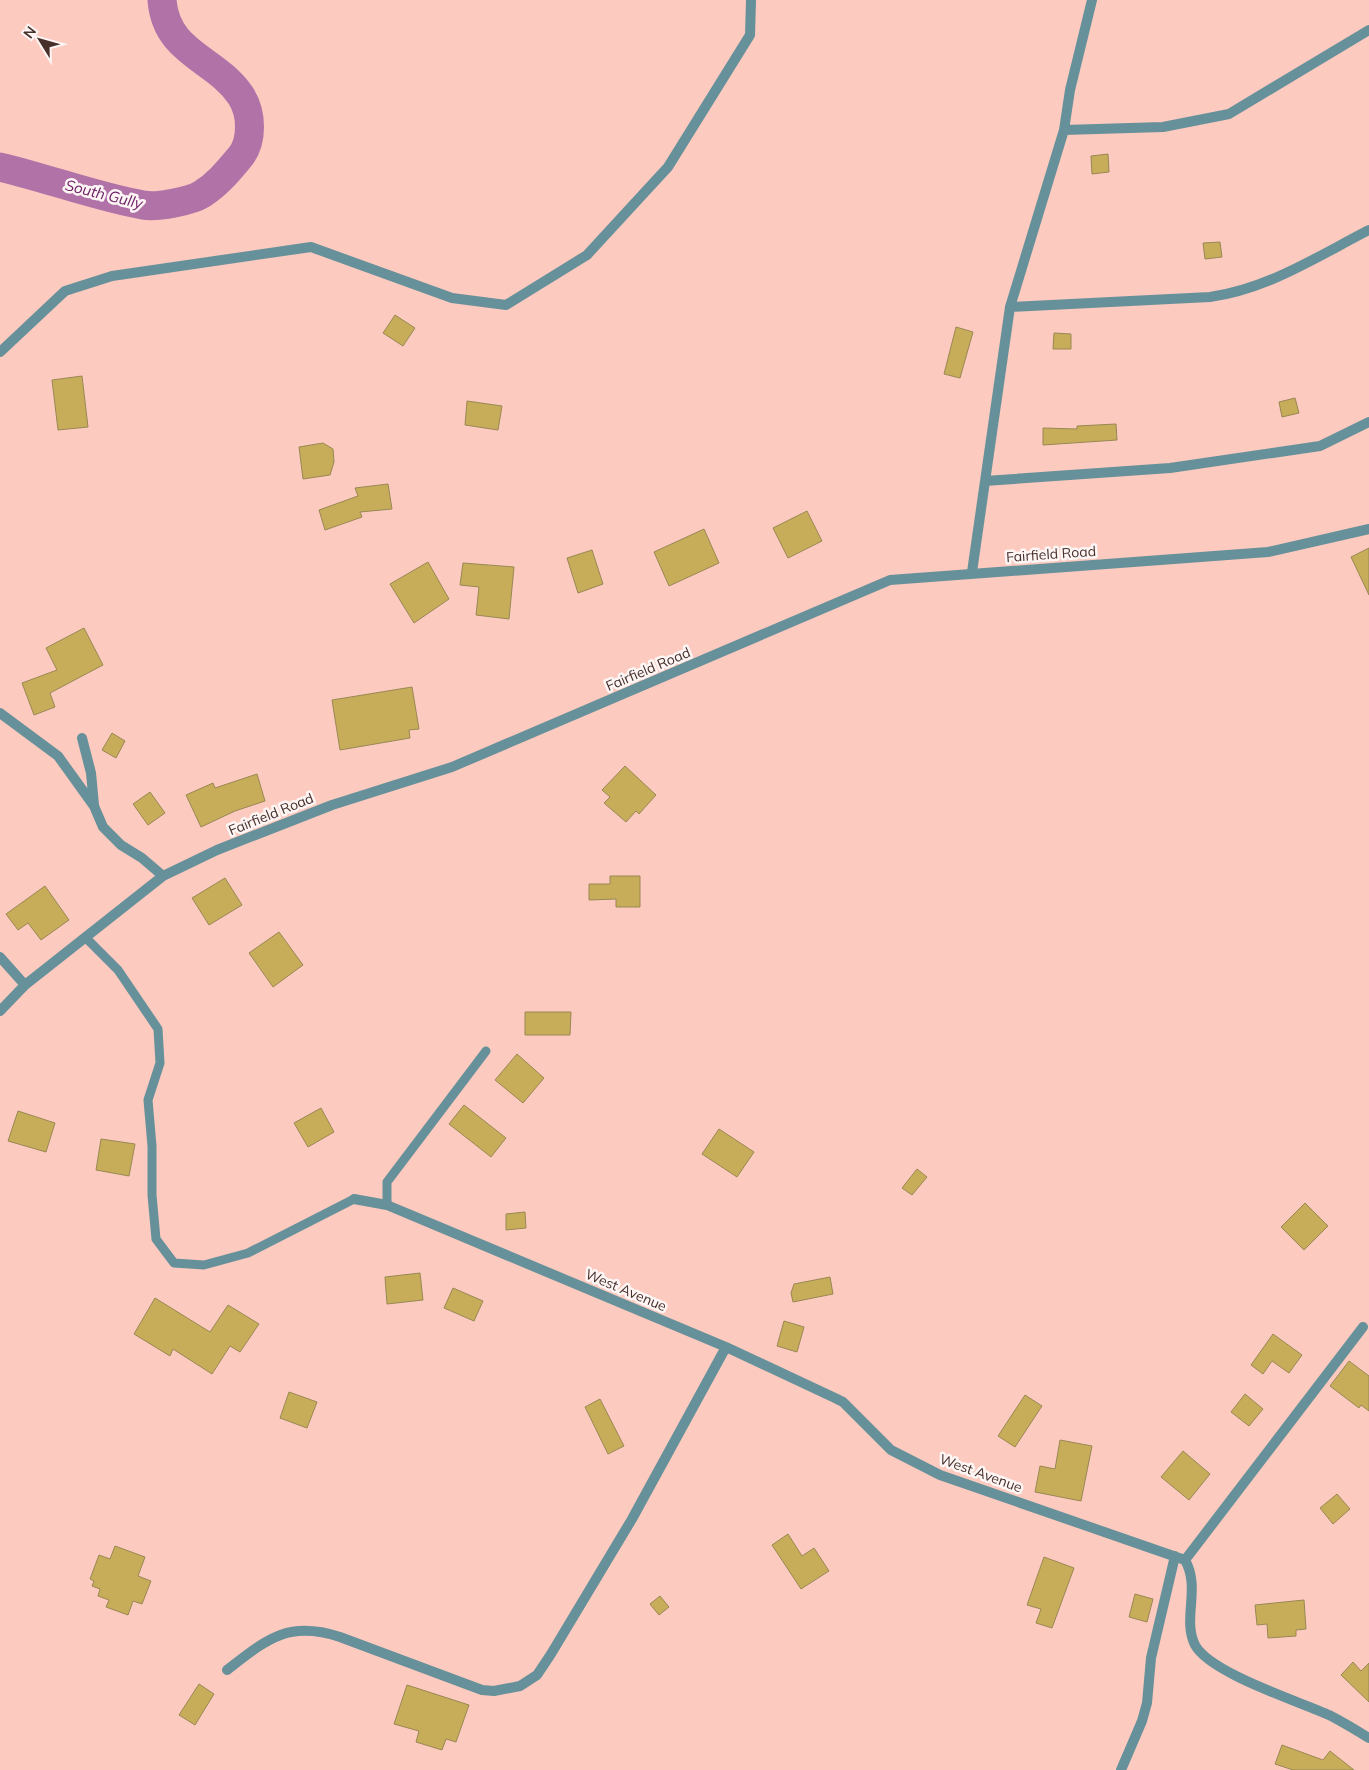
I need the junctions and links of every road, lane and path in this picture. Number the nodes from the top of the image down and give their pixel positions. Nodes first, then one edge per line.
1 (751, 0) edge
2 (1092, 0) edge
3 (1369, 30) edge
4 (1064, 130) junction
5 (1369, 230) edge
6 (1010, 307) junction
7 (0, 352) edge
8 (1369, 422) edge
9 (985, 481) junction
10 (1369, 529) edge
11 (972, 572) junction
12 (0, 713) edge
13 (82, 738) dead end
14 (94, 806) junction
15 (163, 876) junction
16 (86, 938) junction
17 (0, 957) edge
18 (26, 985) junction
19 (0, 1011) edge
20 (486, 1051) dead end
21 (354, 1199) joint
22 (387, 1205) junction
23 (1363, 1327) dead end
24 (726, 1347) junction
25 (1180, 1558) junction
26 (227, 1670) dead end
27 (1369, 1738) edge
28 (1120, 1770) edge

1 - 7 street
2 - 4 street
3 - 4 street
4 - 6 street
5 - 6 street
6 - 9 street
8 - 9 street
9 - 11 street
10 - 11 street, Fairfield Road
11 - 15 street, Fairfield Road
12 - 14 street
13 - 14 street
14 - 15 street
15 - 16 street, Fairfield Road
16 - 18 street, Fairfield Road
16 - 21 lane
17 - 18 street
18 - 19 street, Fairfield Road
20 - 22 lane
21 - 22 street, West Avenue
22 - 24 street, West Avenue
23 - 25 street
24 - 25 street, West Avenue
24 - 26 street
25 - 27 street
25 - 28 street

